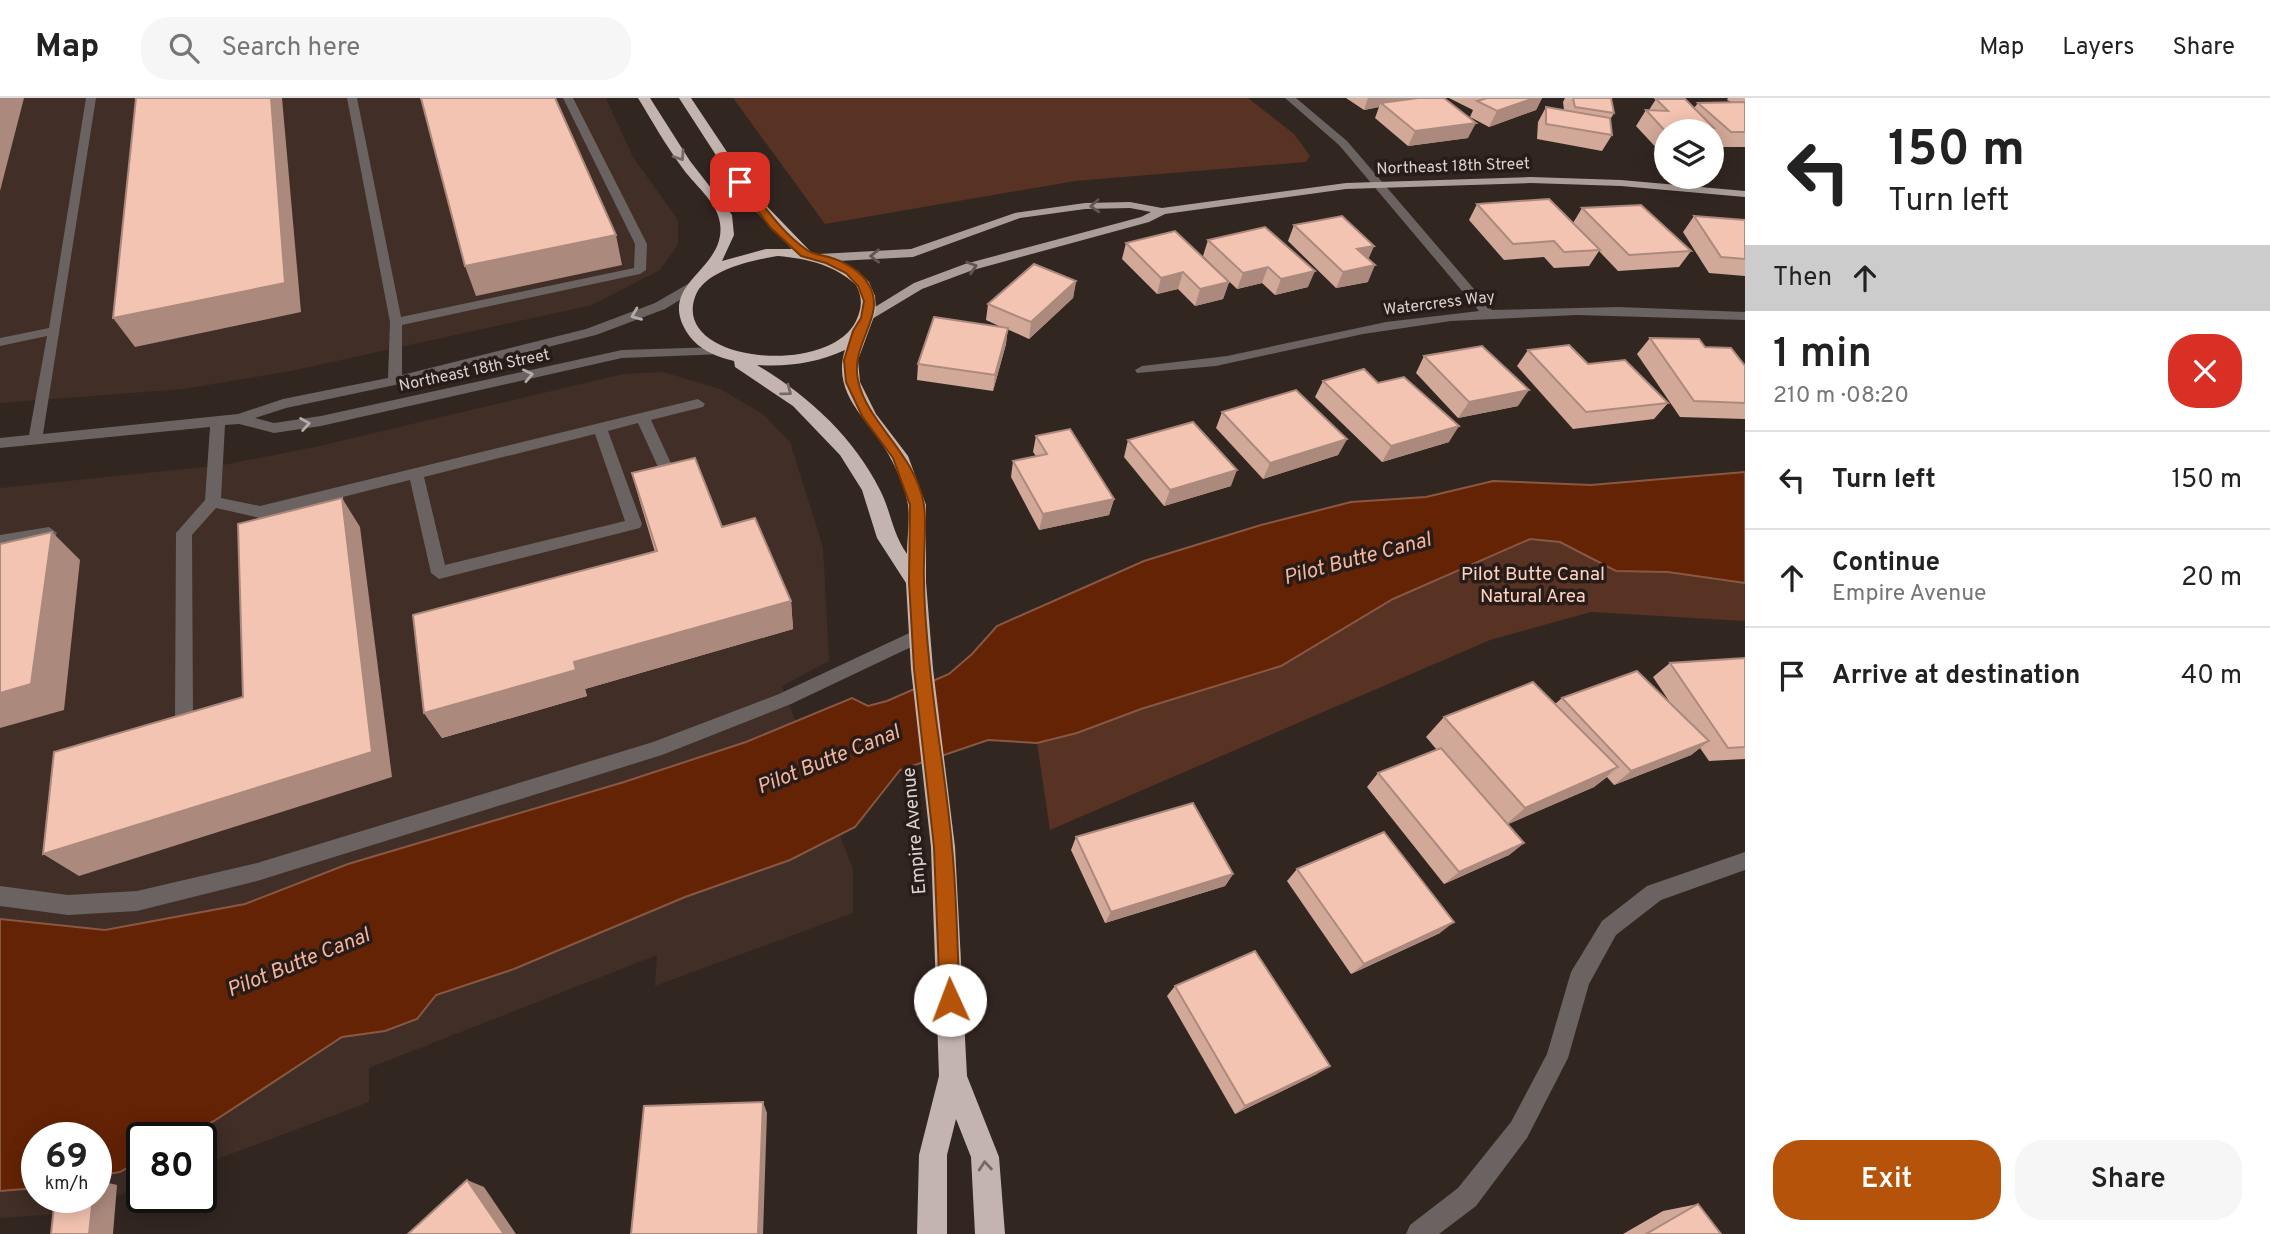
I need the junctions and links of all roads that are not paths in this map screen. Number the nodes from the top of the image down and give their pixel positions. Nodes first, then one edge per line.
1 (92, 98) edge
2 (352, 98) edge
3 (568, 98) edge
4 (644, 98) edge
5 (685, 98) edge
6 (1290, 98) edge
7 (1378, 185) junction
8 (1745, 194) edge
9 (1162, 211) junction
10 (812, 256) junction
11 (701, 280) junction
12 (1488, 313) junction
13 (1745, 316) edge
14 (396, 323) junction
15 (863, 324) junction
16 (55, 331) junction
17 (0, 342) edge
18 (724, 353) junction
19 (1142, 370) dead end
20 (395, 381) junction
21 (698, 404) dead end
22 (643, 418) junction
23 (239, 419) junction
24 (218, 421) junction
25 (600, 428) junction
26 (35, 440) junction
27 (0, 443) edge
28 (416, 474) junction
29 (673, 487) edge
30 (213, 502) junction
31 (48, 533) edge
32 (0, 541) edge
33 (916, 582) junction
34 (920, 635) junction
35 (184, 718) edge
36 (1745, 861) edge
37 (0, 895) edge
38 (953, 1076) junction
39 (932, 1234) edge
40 (990, 1234) edge
41 (1419, 1234) edge

1 - 16 street
2 - 14 street
3 - 14 street
4 -> 11 highway
5 - 10 highway
6 - 7 street
7 - 8 main road, Northeast 18th Street
7 - 9 main road, Northeast 18th Street
7 - 12 street
9 -> 10 main road, Northeast 18th Street
15 -> 9 main road, Northeast 18th Street
10 - 11 highway
10 - 15 highway
11 - 18 highway
11 -> 20 street, Northeast 18th Street
12 - 13 street, Watercress Way
12 - 19 street, Watercress Way
14 - 20 street
15 - 18 highway
15 - 33 highway, Empire Avenue
16 - 17 street
16 - 26 street
23 -> 18 street, Northeast 18th Street
18 -> 33 highway, Empire Avenue
20 - 23 street, Northeast 18th Street
21 - 22 street
22 - 25 street
22 - 29 street
23 - 24 street, Northeast 18th Street
24 - 26 street, Northeast 18th Street
24 - 30 street
25 - 28 street
25 - 28 street
26 - 27 street, Northeast 18th Street
28 - 30 street
30 - 35 street
31 - 32 street
33 - 34 highway, Empire Avenue
34 - 37 street
34 - 38 highway, Empire Avenue
36 - 41 street
38 - 39 highway, Empire Avenue
40 -> 38 highway, Empire Avenue

